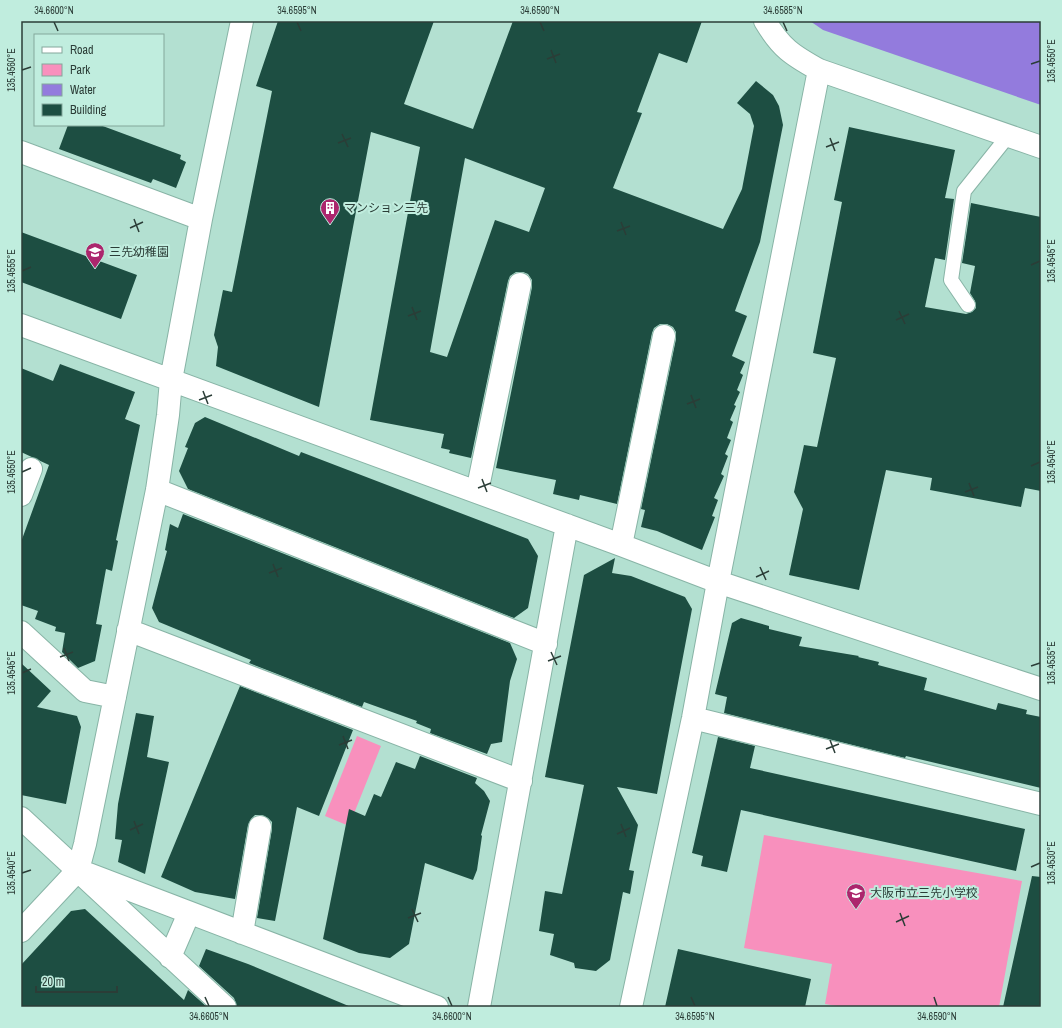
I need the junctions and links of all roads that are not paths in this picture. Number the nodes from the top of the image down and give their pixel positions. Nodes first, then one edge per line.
1 (242, 21) edge
2 (765, 21) edge
3 (819, 70) junction
4 (1008, 136) junction
5 (1041, 147) edge
6 (21, 152) edge
7 (201, 218) junction
8 (520, 284) dead end
9 (968, 305) dead end
10 (21, 325) edge
11 (664, 336) dead end
12 (171, 380) junction
13 (31, 469) dead end
14 (157, 490) junction
15 (477, 492) junction
16 (21, 495) edge
17 (567, 525) junction
18 (621, 545) junction
19 (718, 582) junction
20 (128, 630) junction
21 (21, 632) edge
22 (546, 644) junction
23 (1041, 689) edge
24 (115, 697) junction
25 (693, 718) junction
26 (521, 781) junction
27 (1041, 804) edge
28 (21, 818) edge
29 (260, 826) dead end
30 (78, 870) junction
31 (189, 913) junction
32 (21, 931) edge
33 (242, 933) junction
34 (170, 957) junction
35 (225, 1007) edge
36 (437, 1007) edge
37 (479, 1007) edge
38 (631, 1007) edge

1 - 7 street
2 - 3 street
3 - 4 street
3 - 19 street
4 - 5 street
4 - 9 lane
6 - 7 street
7 - 12 street
8 - 15 street
10 - 12 street
11 - 18 street
12 - 14 street
12 - 15 street
13 - 16 street
14 - 20 street
14 - 22 street
15 - 17 street
17 - 18 street
17 - 22 street
18 - 19 street
19 - 23 street
19 - 25 street
20 - 24 street
20 - 26 street
21 - 24 street
22 - 26 street
24 - 30 street
25 - 27 street
25 - 38 street
26 - 37 street
28 - 30 street
29 - 33 street
30 - 31 street
30 - 32 street
30 - 34 street
31 - 33 street
31 - 34 street
33 - 36 street
34 - 35 street

